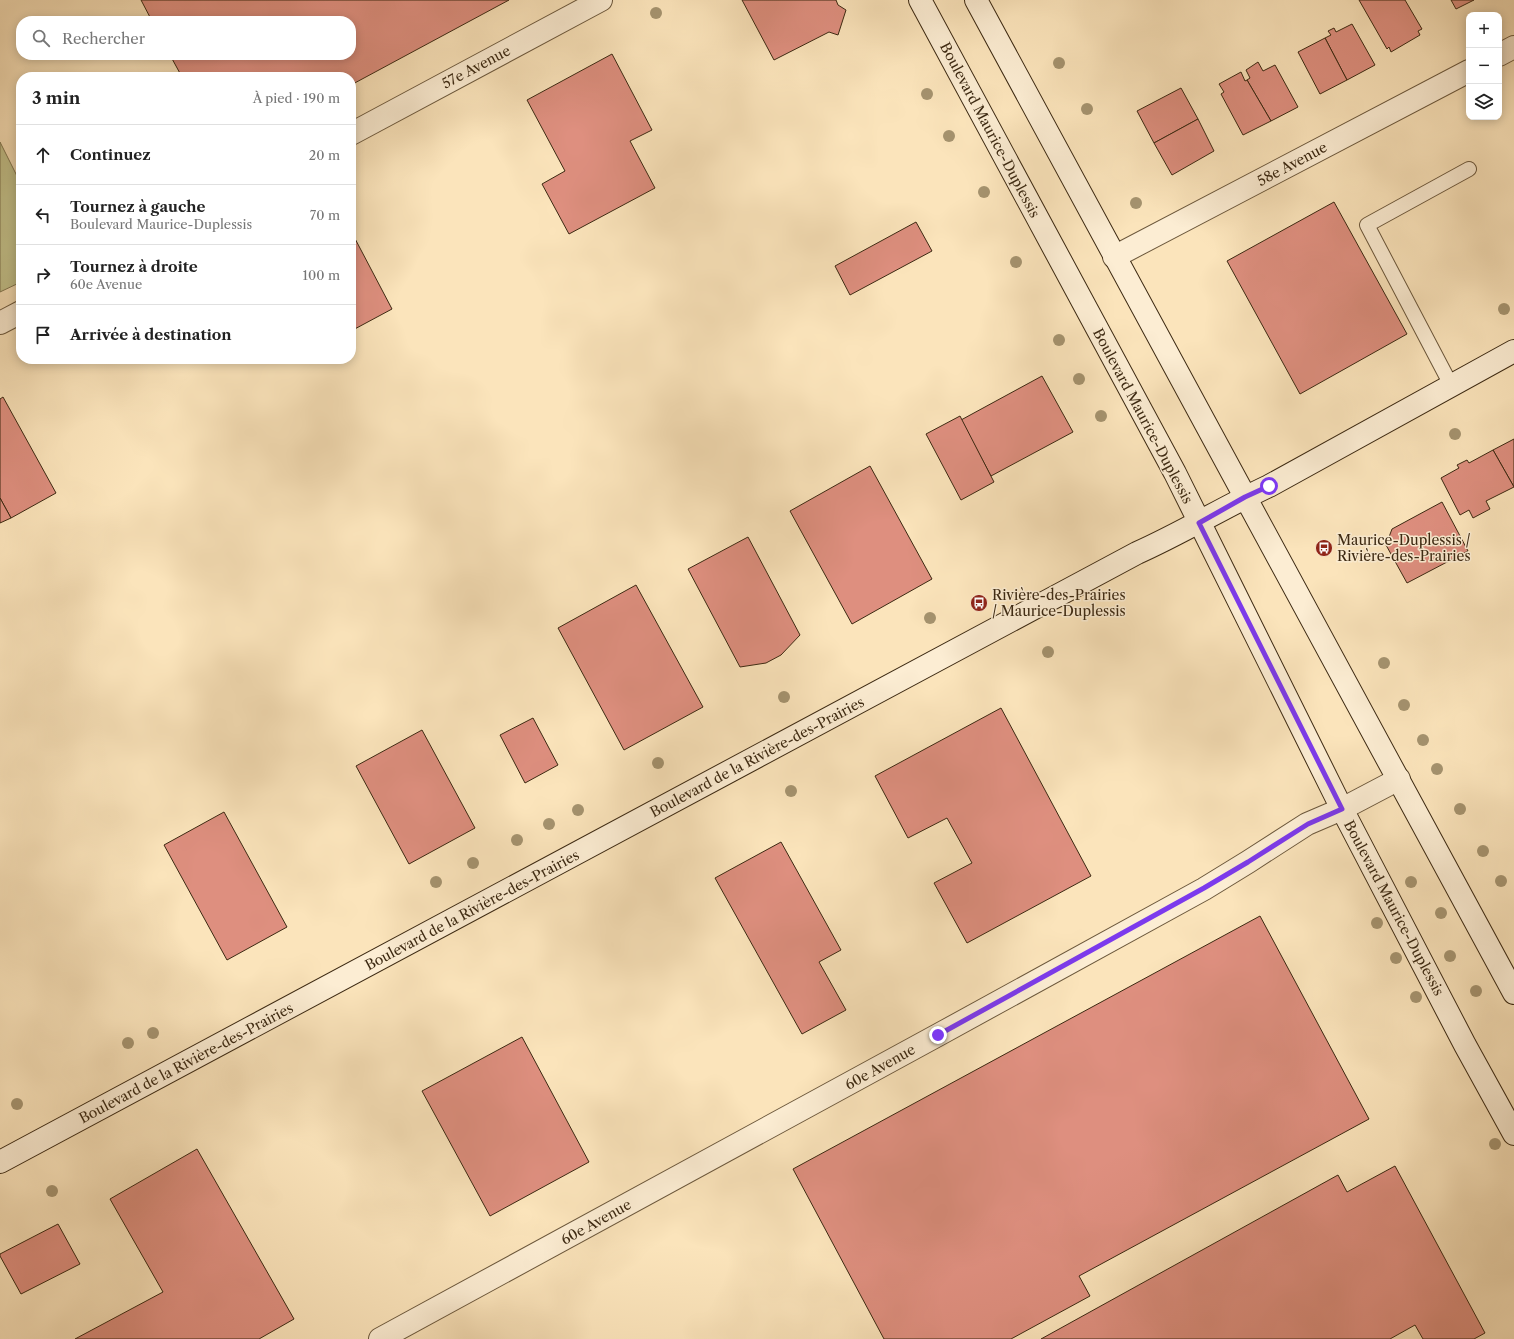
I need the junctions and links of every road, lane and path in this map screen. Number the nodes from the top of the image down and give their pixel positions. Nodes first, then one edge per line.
1 (601, 0) edge
2 (920, 0) edge
3 (976, 0) edge
4 (1514, 47) edge
5 (1502, 53) edge
6 (1466, 73) edge
7 (356, 131) edge
8 (1469, 168) dead end
9 (1114, 257) junction
10 (16, 315) edge
11 (0, 323) edge
12 (1514, 351) edge
13 (1451, 385) junction
14 (1245, 497) junction
15 (1199, 523) junction
16 (1399, 779) junction
17 (1342, 809) junction
18 (1514, 993) edge
19 (1512, 1124) edge
20 (0, 1162) edge
21 (380, 1339) edge

1 - 7 street, 57e Avenue
2 - 15 street, Boulevard Maurice-Duplessis
3 - 9 street
4 - 5 street
6 - 9 street, 58e Avenue
8 - 13 lane
9 - 14 street
10 - 11 street
12 - 13 street, Boulevard de la Rivière-des-Prairies
13 - 14 street, Boulevard de la Rivière-des-Prairies
14 - 15 street, Boulevard de la Rivière-des-Prairies
14 - 16 street
15 - 17 street, Boulevard Maurice-Duplessis
15 - 20 street, Boulevard de la Rivière-des-Prairies
16 - 17 street, 60e Avenue
16 - 18 street
17 - 19 street, Boulevard Maurice-Duplessis
17 - 21 street, 60e Avenue

